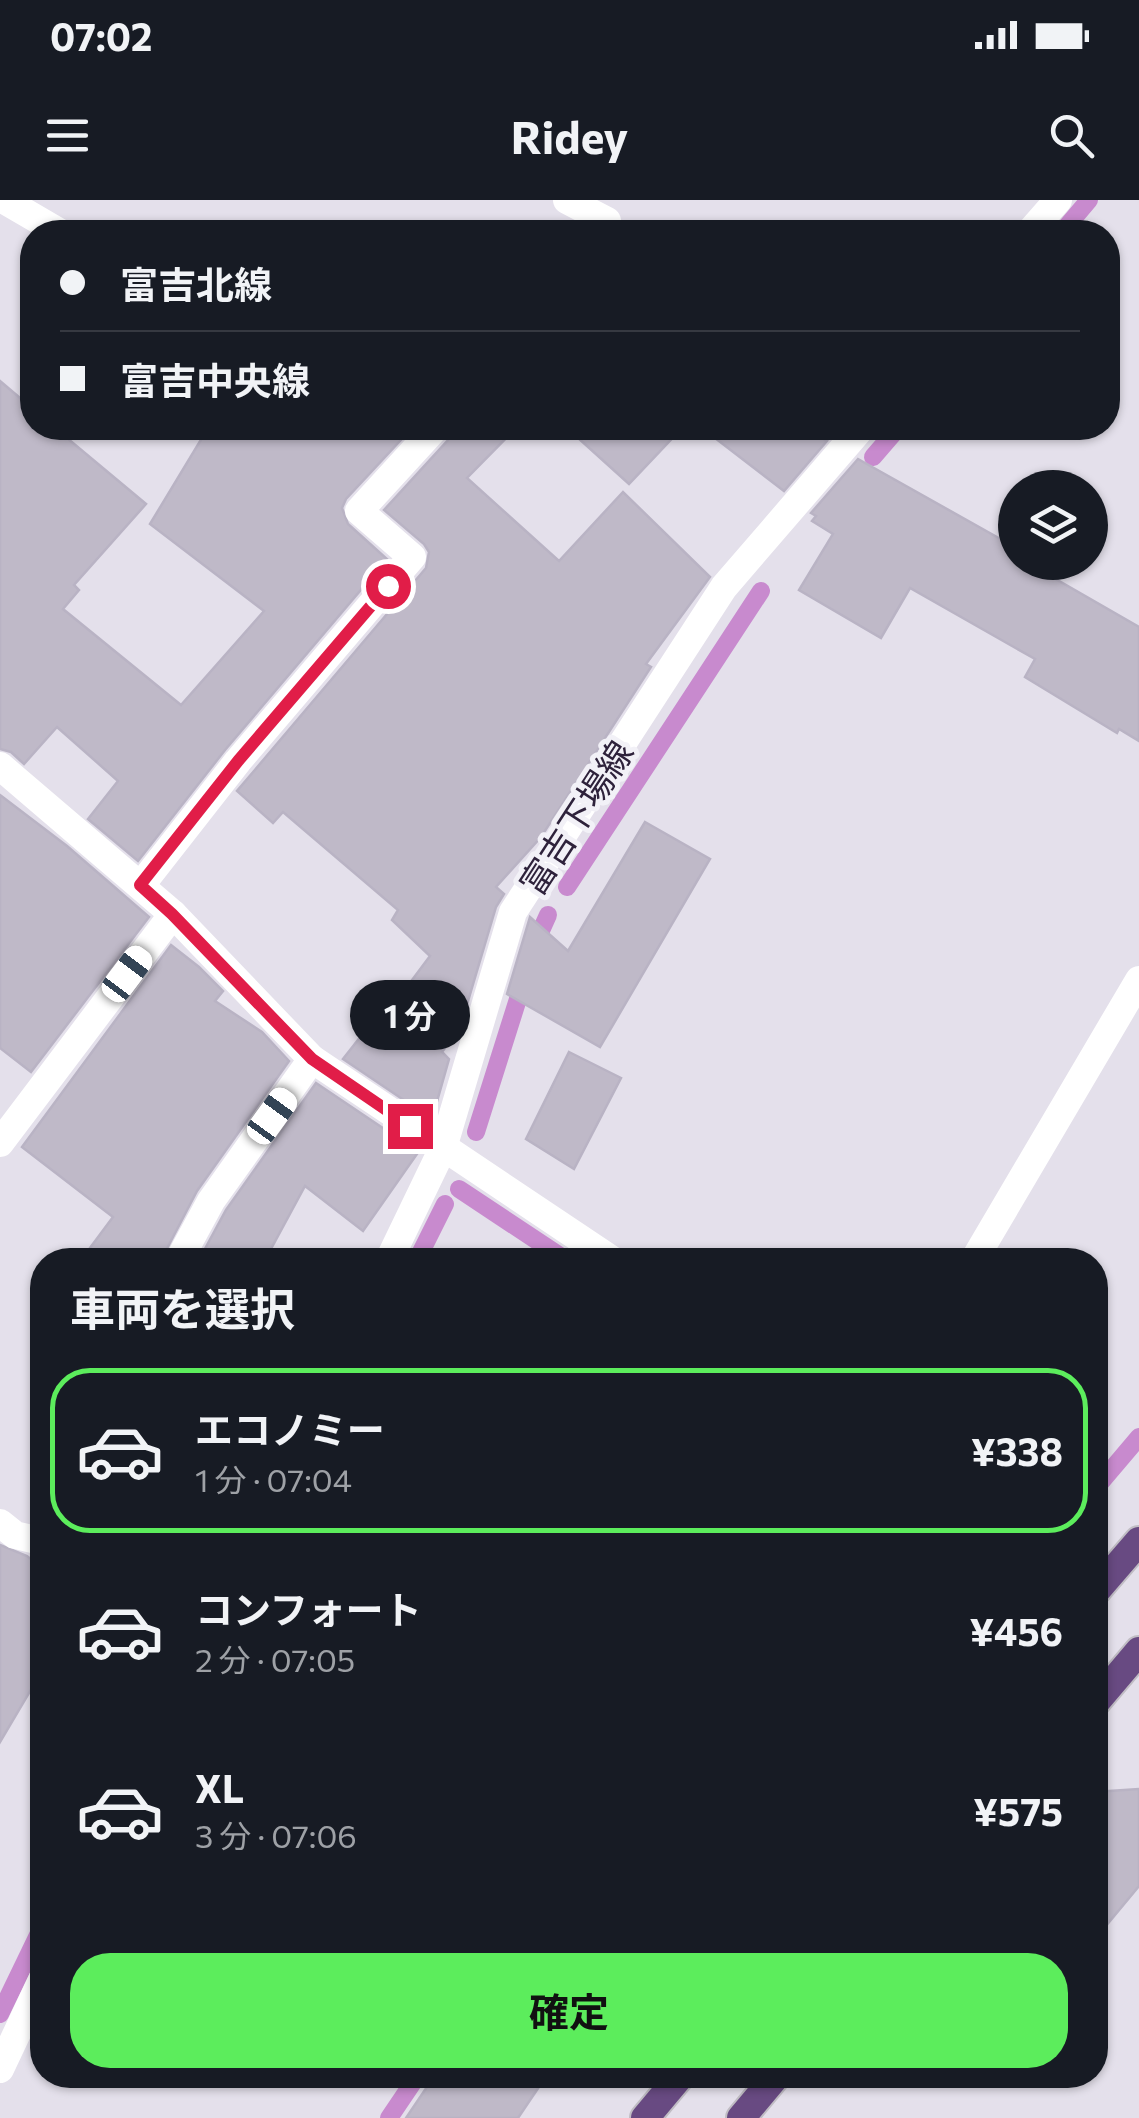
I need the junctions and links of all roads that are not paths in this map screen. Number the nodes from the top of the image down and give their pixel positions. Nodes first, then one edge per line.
1 (4, 200) edge
2 (567, 200) edge
3 (1058, 200) edge
4 (609, 218) edge
5 (38, 220) edge
6 (1040, 220) edge
7 (423, 440) edge
8 (851, 440) edge
9 (0, 766) edge
10 (140, 885) junction
11 (172, 914) junction
12 (1139, 980) edge
13 (312, 1059) junction
14 (5, 1126) edge
15 (443, 1148) junction
16 (186, 1248) edge
17 (395, 1248) edge
18 (594, 1248) edge
19 (981, 1248) edge
20 (0, 1523) edge
21 (30, 1537) edge
22 (1139, 1541) edge
23 (1108, 1574) edge
24 (1139, 1651) edge
25 (1108, 1688) edge
26 (30, 2005) edge
27 (0, 2069) edge
28 (670, 2088) edge
29 (766, 2088) edge
30 (644, 2118) edge
31 (740, 2118) edge

1 - 5 street
2 - 4 street
3 - 6 street
7 - 10 street
8 - 15 street, 富吉下場線
9 - 10 street
10 - 11 street
11 - 13 street
11 - 14 street
12 - 19 street
13 - 15 street
13 - 16 street
15 - 17 street, 富吉下場線
15 - 18 street
20 - 21 street
22 - 23 highway
24 - 25 highway
26 - 27 street
28 - 30 highway
29 - 31 highway

